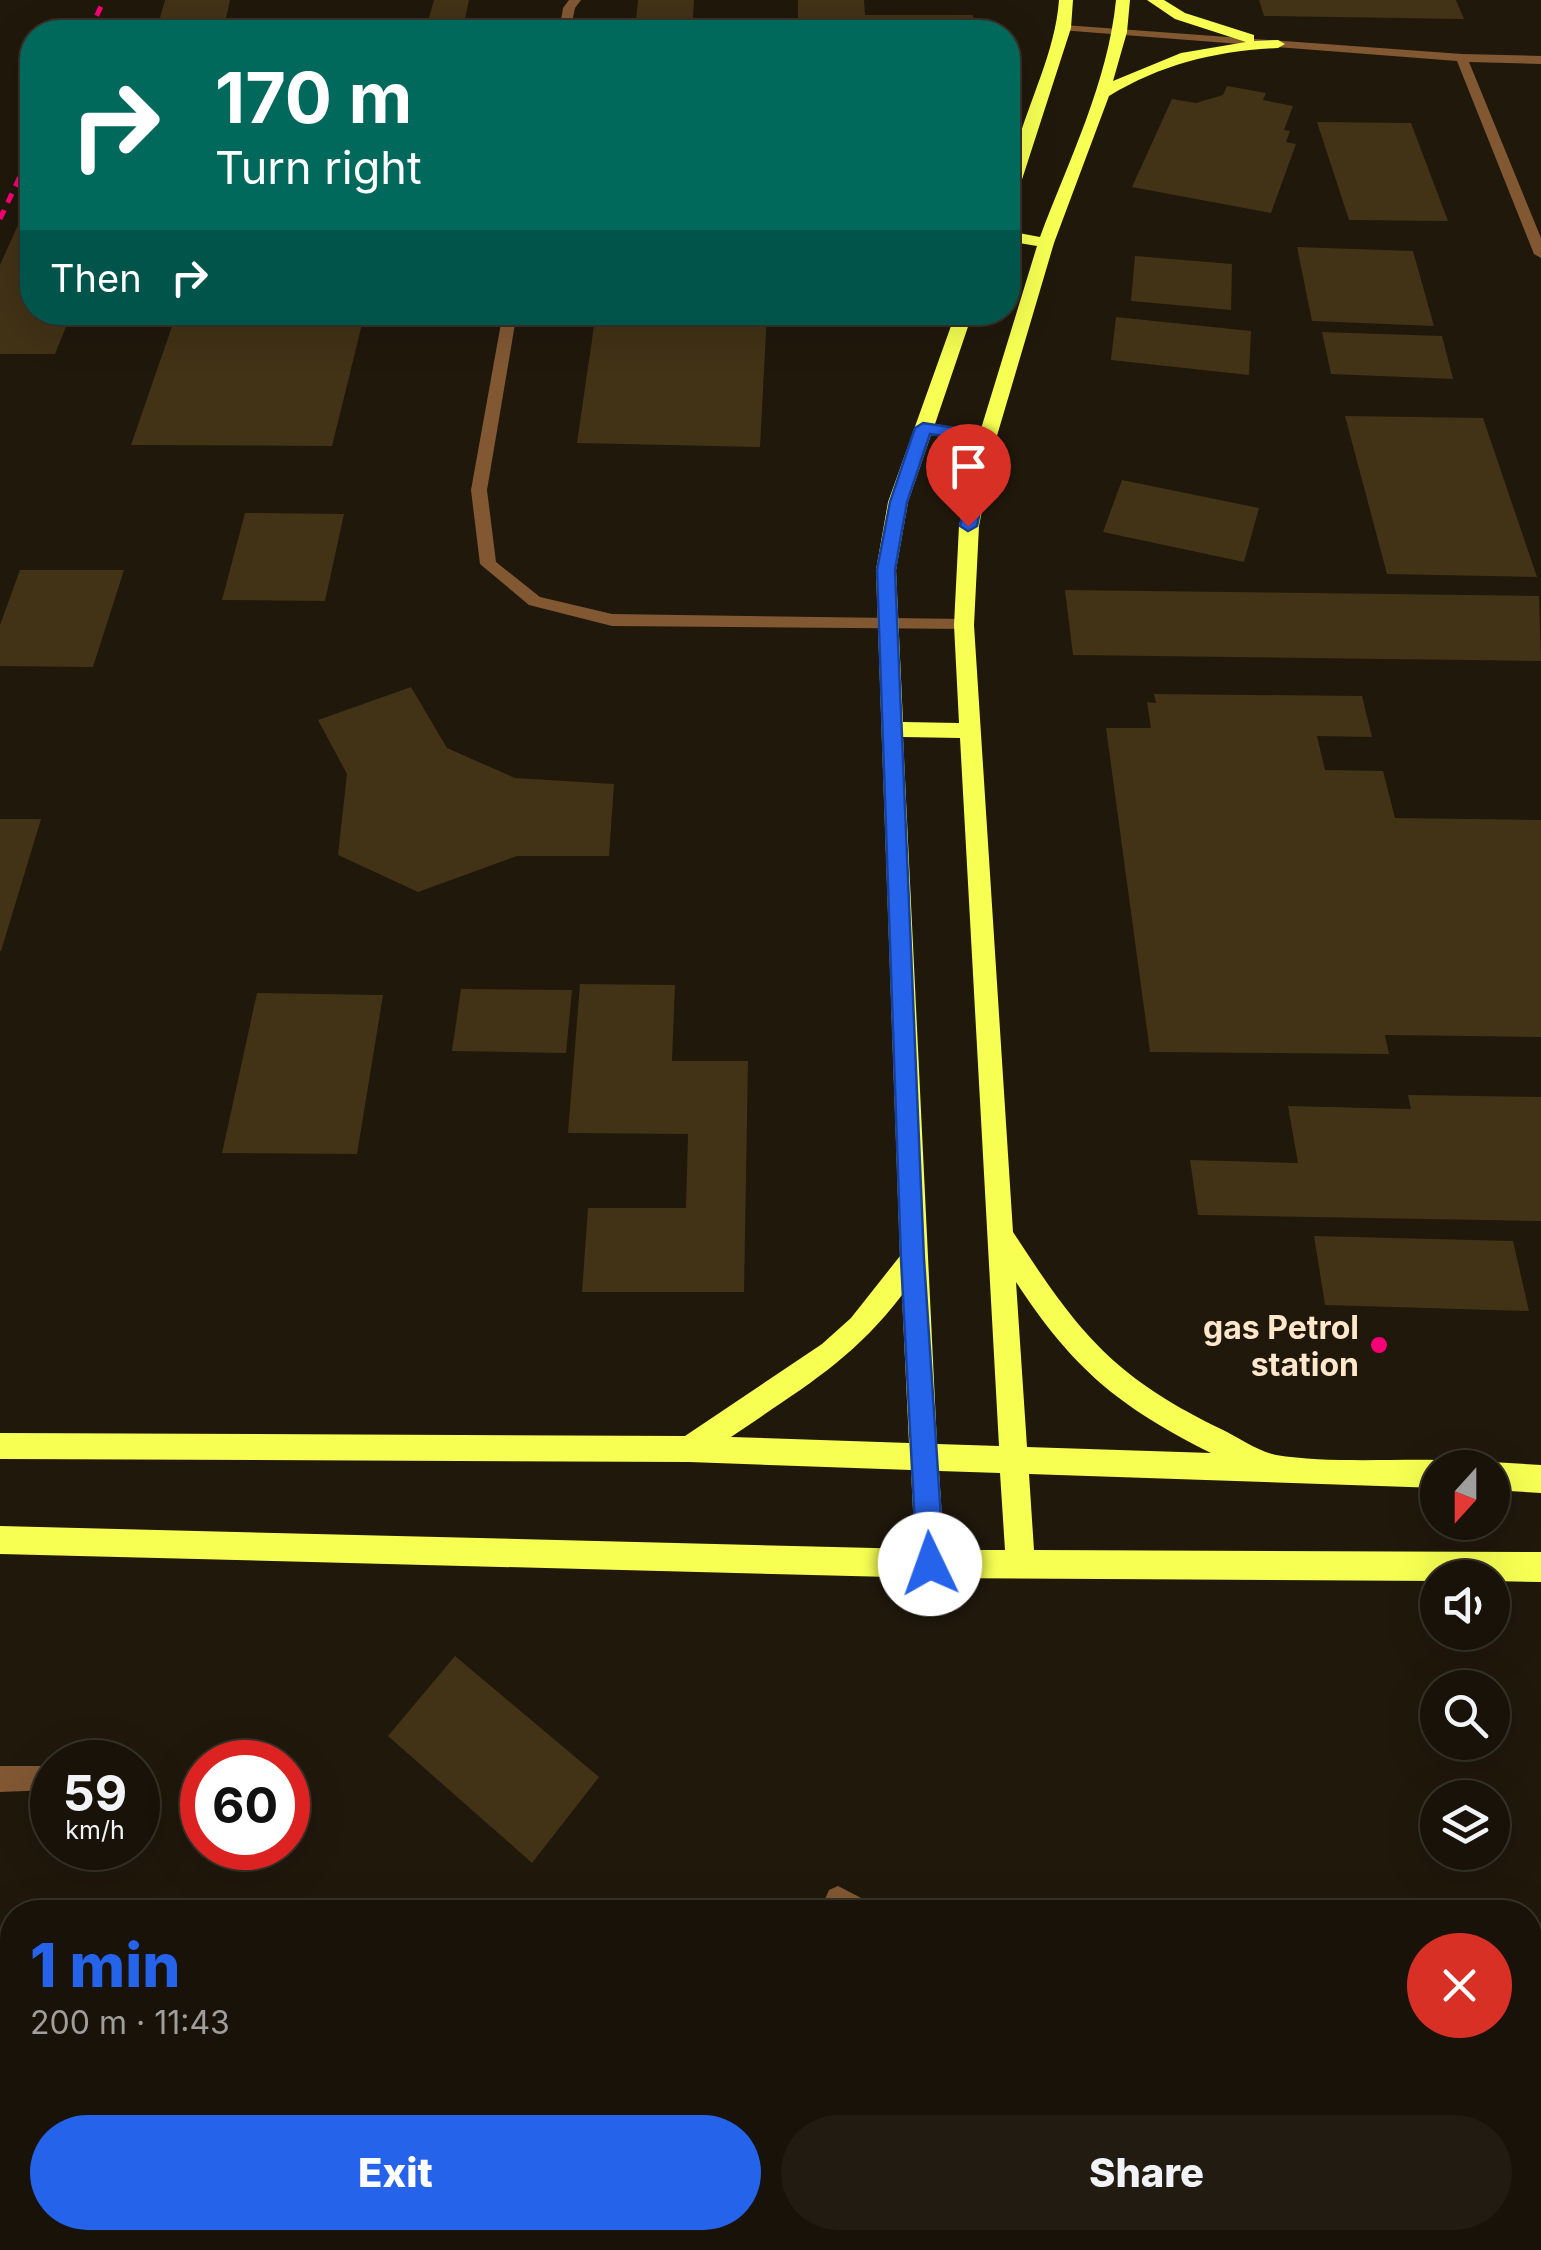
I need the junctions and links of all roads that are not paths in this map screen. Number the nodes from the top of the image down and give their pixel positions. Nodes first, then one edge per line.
1 (1066, 0) edge
2 (1122, 0) edge
3 (1154, 0) edge
4 (1064, 28) junction
5 (1120, 32) junction
6 (1278, 44) junction
7 (1462, 58) junction
8 (1541, 60) edge
9 (1102, 94) junction
10 (1020, 162) edge
11 (1020, 238) edge
12 (1046, 242) junction
13 (1541, 254) edge
14 (508, 325) edge
15 (960, 325) edge
16 (923, 428) junction
17 (987, 438) junction
18 (888, 622) junction
19 (964, 625) junction
20 (892, 729) junction
21 (970, 731) junction
22 (1000, 1234) junction
23 (912, 1259) junction
24 (0, 1446) edge
25 (689, 1449) junction
26 (925, 1459) junction
27 (1012, 1462) junction
28 (1269, 1467) junction
29 (1420, 1473) edge
30 (1510, 1477) edge
31 (1541, 1479) edge
32 (0, 1540) edge
33 (930, 1564) junction
34 (1020, 1564) junction
35 (1541, 1568) edge
36 (30, 1779) edge
37 (0, 1780) edge

1 - 4 main road
2 - 5 main road
3 - 6 main road
4 - 5 street
4 - 10 main road
5 - 6 street
5 - 9 main road
6 - 7 street
6 - 9 main road
7 - 8 street
7 - 13 street
9 - 12 main road
11 - 12 main road
12 - 17 main road
14 - 18 street
15 - 16 main road
16 - 17 main road
16 - 18 main road
17 - 19 main road
18 - 19 street
18 - 20 main road
19 - 21 main road
20 - 21 main road
20 - 23 main road
21 - 22 main road
22 - 27 main road
22 - 28 main road
23 - 25 main road
23 - 26 main road
24 - 25 main road
25 - 26 main road
26 - 27 main road
26 - 33 main road
27 - 28 main road
27 - 34 main road
28 - 29 main road
30 - 31 main road
32 - 33 main road
33 - 34 main road
34 - 35 main road
36 - 37 street

